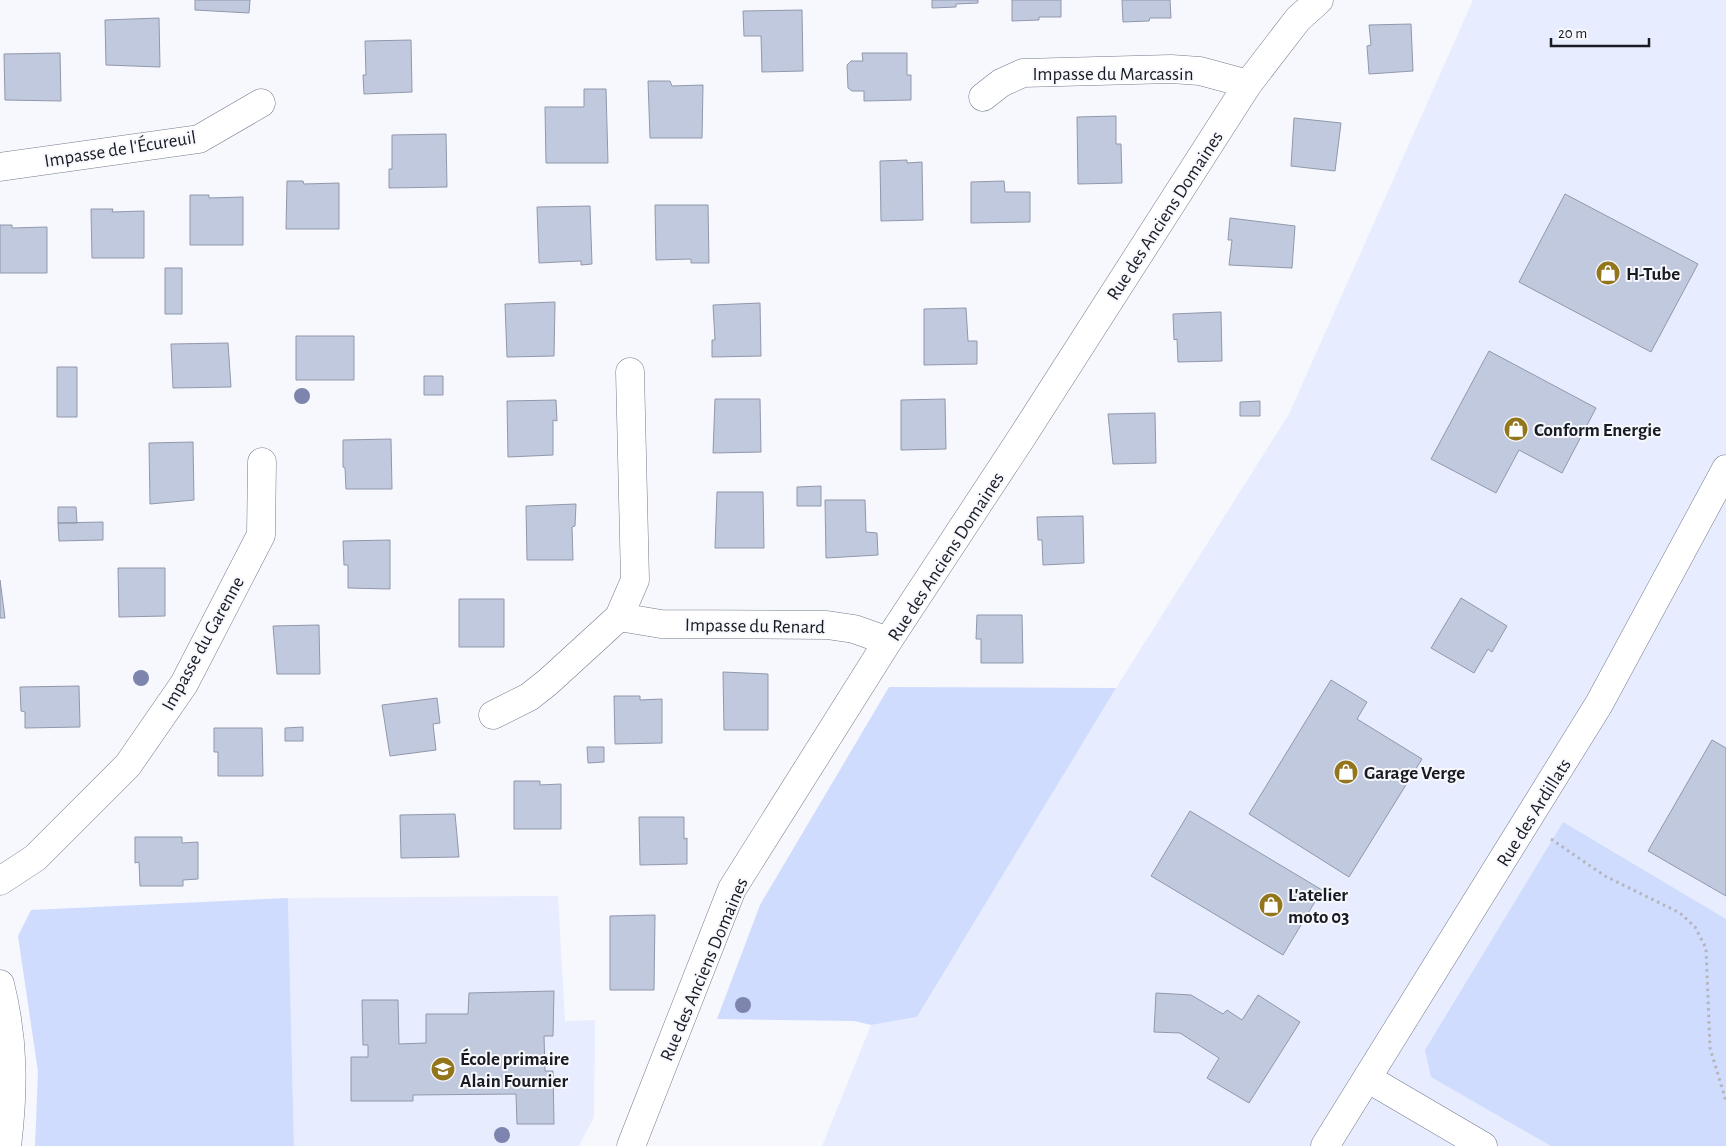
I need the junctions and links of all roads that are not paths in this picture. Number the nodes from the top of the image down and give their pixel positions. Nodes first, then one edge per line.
1 (1319, 0) edge
2 (1248, 84) junction
3 (983, 97) dead end
4 (261, 103) dead end
5 (0, 167) edge
6 (630, 372) dead end
7 (262, 462) dead end
8 (1726, 469) edge
9 (619, 617) junction
10 (888, 641) junction
11 (493, 715) dead end
12 (0, 881) edge
13 (0, 984) edge
14 (1367, 1078) junction
15 (7, 1146) edge
16 (631, 1146) edge
17 (1326, 1146) edge
18 (1483, 1146) edge

1 - 2 street, Rue des Anciens Domaines
2 - 3 street, Impasse du Marcassin
2 - 10 street, Rue des Anciens Domaines
4 - 5 street, Impasse de l'Écureuil
6 - 9 street
7 - 12 street, Impasse du Garenne
8 - 14 street, Rue des Ardillats
9 - 10 street, Impasse du Renard
9 - 11 street
10 - 16 street, Rue des Anciens Domaines
13 - 15 street
14 - 17 street, Rue des Ardillats
14 - 18 street

